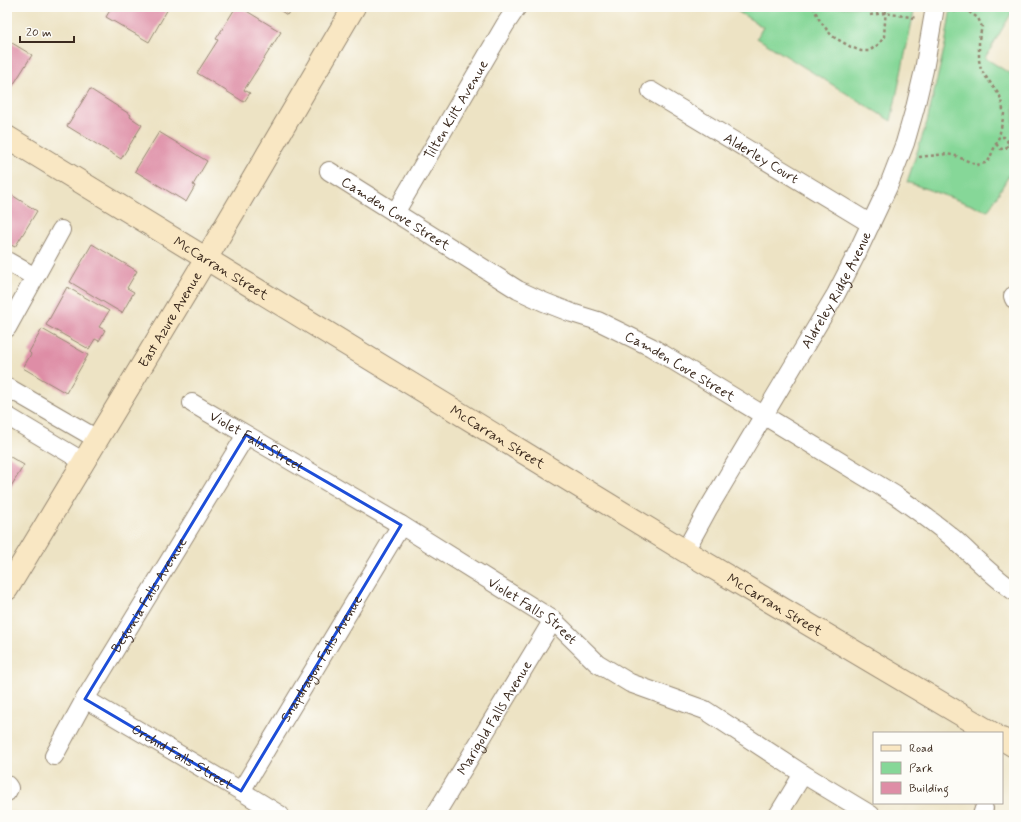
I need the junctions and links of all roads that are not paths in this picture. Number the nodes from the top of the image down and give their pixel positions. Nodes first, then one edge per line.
1 (354, 7) edge
2 (516, 7) edge
3 (934, 14) edge
4 (651, 91) dead end
5 (7, 137) edge
6 (329, 171) dead end
7 (395, 213) junction
8 (871, 224) junction
9 (61, 230) dead end
10 (206, 258) junction
11 (7, 261) edge
12 (35, 277) junction
13 (7, 328) edge
14 (7, 387) edge
15 (192, 403) dead end
16 (7, 416) edge
17 (765, 416) junction
18 (246, 435) junction
19 (97, 440) junction
20 (84, 462) junction
21 (401, 525) junction
22 (685, 551) junction
23 (7, 589) edge
24 (1014, 591) edge
25 (553, 620) junction
26 (85, 699) junction
27 (990, 732) edge
28 (1003, 740) edge
29 (1014, 746) edge
30 (54, 756) dead end
31 (803, 774) junction
32 (7, 785) edge
33 (241, 791) junction
34 (7, 792) edge
35 (280, 815) edge
36 (435, 815) edge
37 (778, 815) edge
38 (871, 815) edge

1 - 10 street, East Azure Avenue
2 - 7 street, Tilten Kilt Avenue
3 - 8 street, Aldreley Ridge Avenue
4 - 8 street, Alderley Court
5 - 10 street, McCarran Street
6 - 7 street, Camden Cove Street
7 - 17 street, Camden Cove Street
8 - 17 street, Aldreley Ridge Avenue
9 - 12 street
10 - 19 street, East Azure Avenue
10 - 22 street, McCarran Street
11 - 12 street
12 - 13 street
14 - 19 street
15 - 18 street, Violet Falls Street
16 - 20 street
17 - 22 street, Aldreley Ridge Avenue
17 - 24 street, Camden Cove Street
18 - 21 street, Violet Falls Street
18 - 26 street, Begonia Falls Avenue
19 - 20 street, East Azure Avenue
20 - 23 street, East Azure Avenue
21 - 25 street, Violet Falls Street
21 - 33 street, Snapdragon Falls Avenue
22 - 27 street, McCarran Street
25 - 31 street, Violet Falls Street
25 - 36 street, Marigold Falls Avenue
26 - 30 street, Begonia Falls Avenue
26 - 33 street, Orchid Falls Street
28 - 29 street
31 - 37 street
31 - 38 street, Violet Falls Street
32 - 34 street
33 - 35 street, Orchid Falls Street

